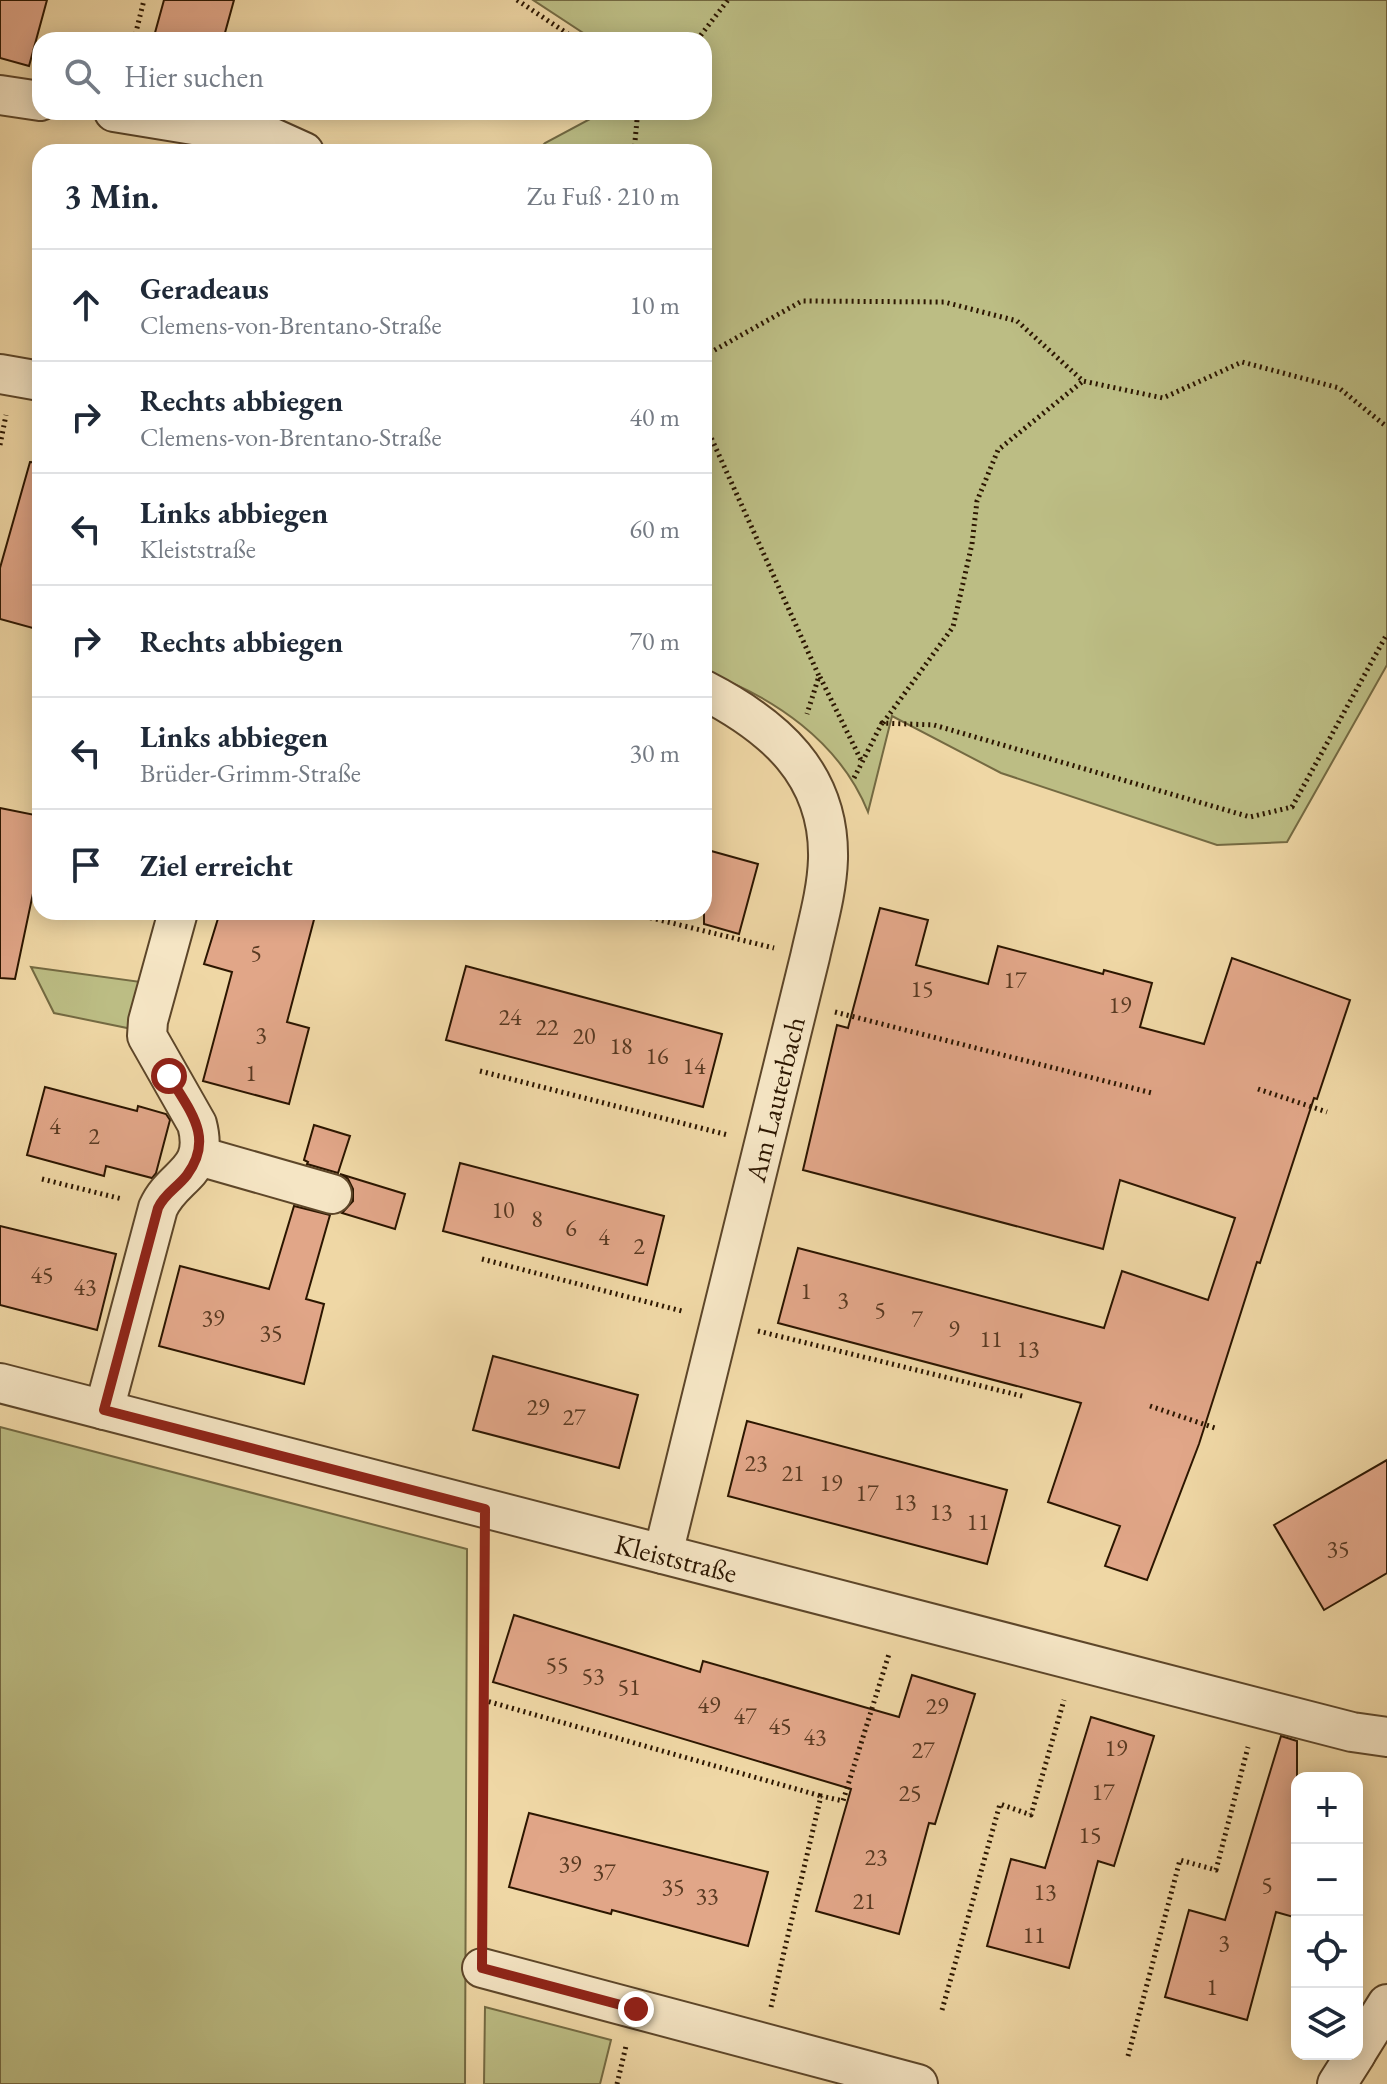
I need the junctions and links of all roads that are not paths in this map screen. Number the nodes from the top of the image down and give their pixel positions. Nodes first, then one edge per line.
1 (0, 95) edge
2 (32, 100) edge
3 (163, 120) edge
4 (286, 144) edge
5 (0, 374) edge
6 (32, 380) edge
7 (712, 695) edge
8 (176, 920) edge
9 (199, 1156) junction
10 (332, 1194) dead end
11 (0, 1383) edge
12 (104, 1410) junction
13 (663, 1554) junction
14 (1370, 1735) edge
15 (1387, 1751) edge
16 (482, 1968) road end
17 (1387, 2004) edge
18 (1363, 2042) edge
19 (1352, 2060) edge
20 (918, 2084) edge
21 (1337, 2084) edge

1 - 2 street
3 - 4 street
5 - 6 street
7 - 13 street, Am Lauterbach
8 - 9 street
9 - 10 street
9 - 12 street
11 - 12 street, Kleiststraße
12 - 13 street, Kleiststraße
13 - 14 street, Kleiststraße
14 - 15 street, Kleiststraße
16 - 20 street
17 - 18 street
19 - 21 street

